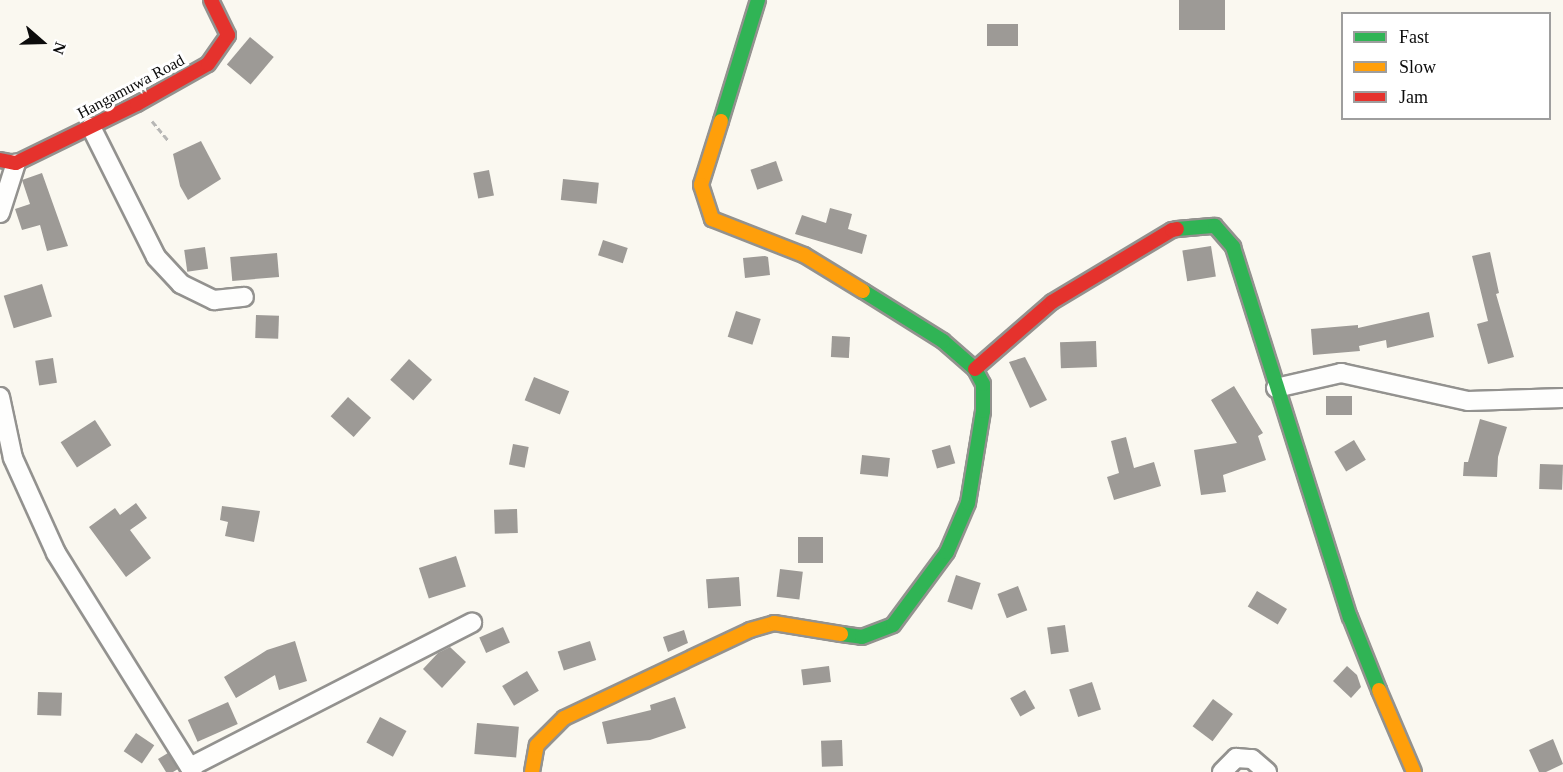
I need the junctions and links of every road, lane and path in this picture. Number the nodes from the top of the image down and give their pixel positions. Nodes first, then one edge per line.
1 (211, 0) edge
2 (758, 0) edge
3 (137, 104) junction
4 (91, 128) junction
5 (169, 141) dead end
6 (8, 161) edge
7 (0, 213) edge
8 (244, 297) dead end
9 (975, 369) junction
10 (1276, 388) junction
11 (0, 398) edge
12 (1563, 398) edge
13 (472, 623) dead end
14 (192, 769) edge
15 (532, 772) edge
16 (1222, 772) edge
17 (1267, 772) edge
18 (1414, 772) edge

1 - 3 street, Hangamuwa Road
2 - 9 street
3 - 4 street, Hangamuwa Road
3 - 5 path
4 - 6 street, Hangamuwa Road
4 - 8 street
6 - 7 street
9 - 10 street
9 - 15 street
10 - 12 street
10 - 18 street
11 - 14 street
13 - 14 street
16 - 17 street

